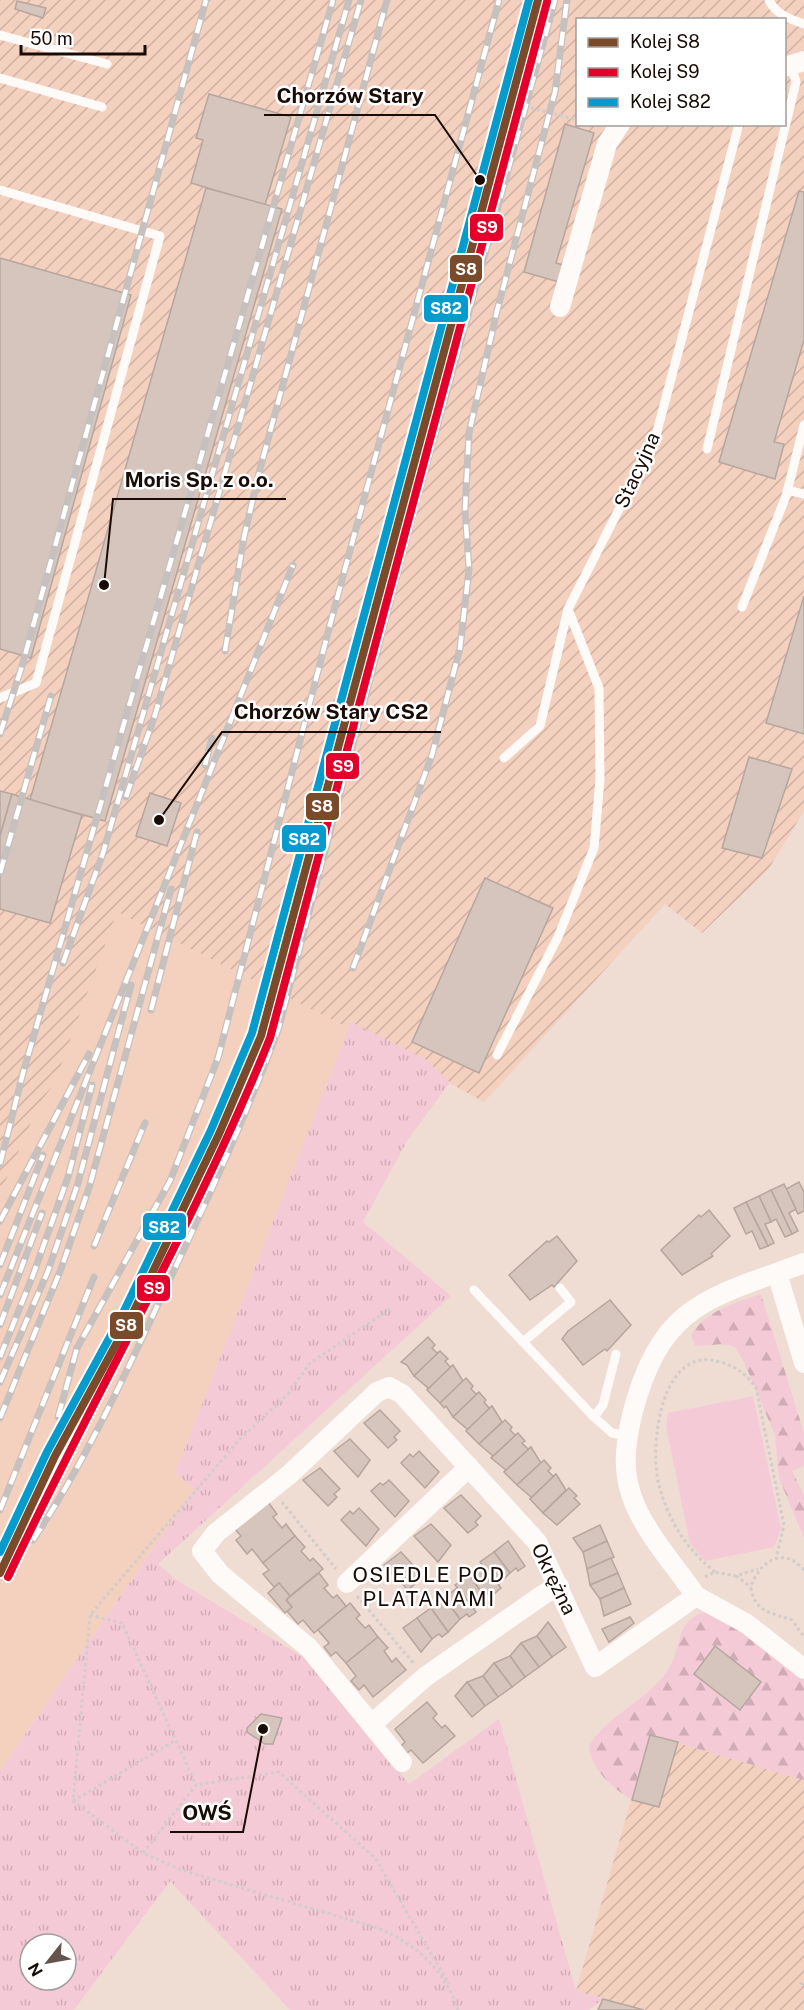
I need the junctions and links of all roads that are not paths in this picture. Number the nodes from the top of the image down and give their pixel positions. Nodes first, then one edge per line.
1 (769, 0) edge
2 (804, 24) edge
3 (0, 34) edge
4 (107, 64) dead end
5 (793, 64) edge
6 (0, 78) edge
7 (102, 107) dead end
8 (786, 120) edge
9 (619, 126) edge
10 (738, 126) edge
11 (784, 126) edge
12 (0, 190) edge
13 (560, 307) dead end
14 (804, 425) edge
15 (707, 449) dead end
16 (787, 490) junction
17 (804, 494) edge
18 (742, 607) dead end
19 (568, 609) junction
20 (0, 698) edge
21 (504, 758) dead end
22 (497, 1055) dead end
23 (804, 1263) edge
24 (777, 1273) junction
25 (560, 1288) dead end
26 (474, 1290) dead end
27 (523, 1342) junction
28 (616, 1354) dead end
29 (804, 1363) edge
30 (594, 1417) junction
31 (627, 1436) junction
32 (469, 1467) junction
33 (347, 1582) dead end
34 (559, 1586) junction
35 (696, 1588) junction
36 (804, 1669) edge
37 (372, 1724) junction
38 (402, 1761) dead end

1 - 2 lane
3 - 4 lane
5 - 8 lane
6 - 7 lane
9 - 13 street
10 - 19 lane, Stacyjna
11 - 15 lane
12 - 20 lane
14 - 16 lane
16 - 17 lane
16 - 18 lane
19 - 21 lane, Stacyjna
19 - 22 lane
23 - 24 street
24 - 29 street
24 - 31 street
25 - 27 lane
26 - 27 lane
27 - 30 lane
28 - 30 lane
30 - 31 lane
31 - 35 street
32 - 33 street
32 - 34 street, Okrężna
32 - 37 street, Okrężna
34 - 35 street, Okrężna
34 - 37 street
35 - 36 street
37 - 38 street

